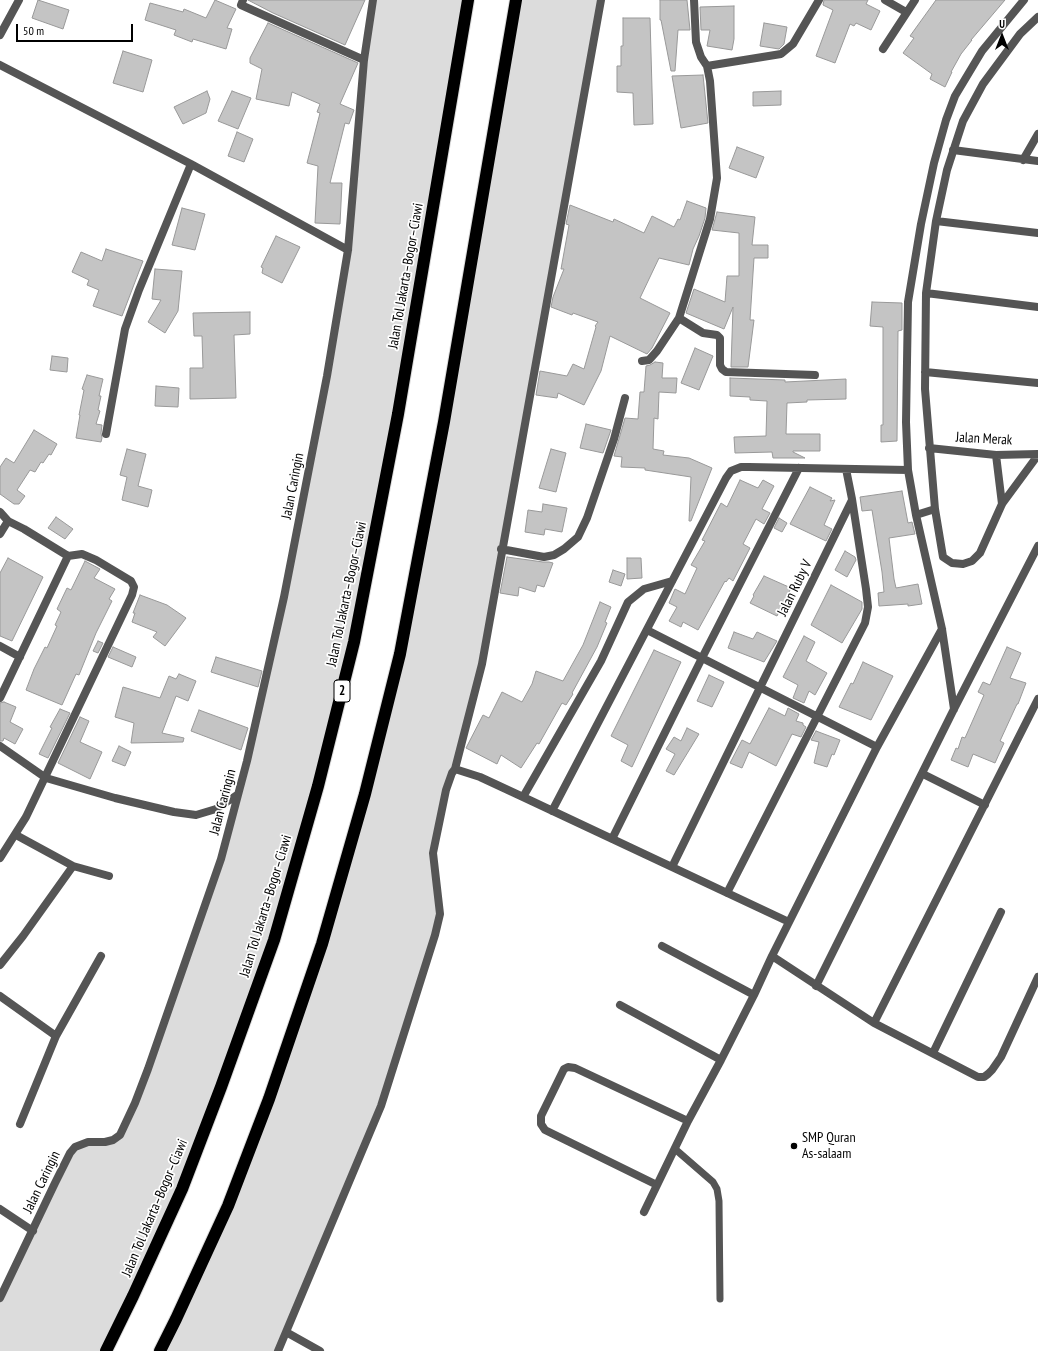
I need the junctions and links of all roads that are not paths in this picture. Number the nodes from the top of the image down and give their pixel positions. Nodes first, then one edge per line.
1 (20, 0) edge
2 (243, 0) edge
3 (373, 0) edge
4 (468, 0) edge
5 (516, 0) edge
6 (601, 0) edge
7 (694, 0) edge
8 (819, 0) edge
9 (885, 0) edge
10 (915, 0) edge
11 (1024, 0) edge
12 (906, 12) junction
13 (1038, 17) edge
14 (0, 35) edge
15 (883, 49) dead end
16 (364, 60) junction
17 (0, 65) edge
18 (707, 66) junction
19 (1038, 134) edge
20 (953, 150) junction
21 (1023, 160) junction
22 (1038, 161) edge
23 (191, 164) junction
24 (936, 221) junction
25 (1038, 233) edge
26 (348, 250) junction
27 (926, 293) junction
28 (1038, 307) edge
29 (679, 318) junction
30 (642, 361) dead end
31 (925, 372) junction
32 (815, 375) dead end
33 (1038, 383) edge
34 (625, 398) dead end
35 (106, 434) dead end
36 (929, 448) junction
37 (1038, 454) edge
38 (996, 455) junction
39 (799, 468) junction
40 (846, 469) junction
41 (908, 470) junction
42 (852, 499) junction
43 (1002, 504) junction
44 (934, 509) junction
45 (0, 512) edge
46 (916, 515) junction
47 (8, 521) junction
48 (0, 534) edge
49 (1038, 546) edge
50 (501, 549) junction
51 (68, 556) junction
52 (672, 581) junction
53 (942, 629) junction
54 (647, 630) junction
55 (0, 646) edge
56 (20, 657) junction
57 (702, 658) junction
58 (760, 688) junction
59 (0, 698) edge
60 (1038, 699) edge
61 (954, 709) junction
62 (817, 717) junction
63 (0, 746) edge
64 (876, 747) junction
65 (455, 769) junction
66 (923, 774) junction
67 (46, 778) junction
68 (237, 795) junction
69 (523, 797) junction
70 (984, 806) junction
71 (552, 811) junction
72 (16, 835) junction
73 (612, 839) junction
74 (0, 858) edge
75 (73, 866) junction
76 (672, 867) junction
77 (109, 876) dead end
78 (727, 893) junction
79 (1001, 912) dead end
80 (790, 922) junction
81 (662, 946) dead end
82 (101, 956) dead end
83 (772, 956) junction
84 (0, 965) edge
85 (1038, 977) edge
86 (816, 986) junction
87 (754, 995) junction
88 (0, 996) edge
89 (620, 1005) dead end
90 (874, 1023) junction
91 (56, 1036) junction
92 (933, 1053) junction
93 (721, 1060) junction
94 (688, 1121) junction
95 (20, 1124) dead end
96 (675, 1149) junction
97 (657, 1185) junction
98 (0, 1209) edge
99 (644, 1212) dead end
100 (33, 1231) junction
101 (0, 1298) edge
102 (720, 1299) dead end
103 (286, 1332) junction
104 (106, 1351) edge
105 (160, 1351) edge
106 (278, 1351) edge
107 (320, 1351) edge

1 - 14 street
2 - 16 street
3 - 16 street, Jalan Caringin
4 - 104 highway, Jalan Tol Jakarta–Bogor–Ciawi / 2
5 - 105 highway
6 - 50 street
7 - 18 street
8 - 18 street
9 - 12 street
10 - 12 street
11 - 41 street
12 - 15 street
13 - 20 street
16 - 26 street, Jalan Caringin
17 - 23 street
18 - 29 street
19 - 21 street
20 - 21 street
20 - 24 street
21 - 22 street
23 - 26 street
23 - 35 street
24 - 25 street
24 - 27 street
26 - 68 street, Jalan Caringin
27 - 28 street
27 - 31 street
29 - 30 street
29 - 32 street
31 - 33 street
31 - 36 street
34 - 50 street
36 - 38 street, Jalan Merak
36 - 44 street
37 - 38 street, Jalan Merak
37 - 43 street
38 - 43 street
39 - 40 street
39 - 52 street
39 - 57 street
40 - 41 street
40 - 42 street
41 - 46 street
42 - 58 street, Jalan Ruby V
42 - 62 street
43 - 44 street
44 - 46 street
45 - 47 street
46 - 53 street
47 - 48 street
47 - 51 street
49 - 61 street
50 - 65 street
51 - 56 street
51 - 67 street
52 - 54 street
52 - 69 street
53 - 61 street
53 - 64 street
54 - 57 street
54 - 71 street
55 - 56 street
56 - 59 street
57 - 58 street
57 - 73 street
58 - 62 street
58 - 76 street, Jalan Ruby V
60 - 70 street
61 - 66 street
62 - 64 street
62 - 78 street
63 - 67 street
64 - 80 street
65 - 69 street
65 - 103 street
66 - 70 street
66 - 86 street
67 - 68 street
67 - 72 street
68 - 100 street, Jalan Caringin
69 - 71 street
70 - 90 street
71 - 73 street
72 - 74 street
72 - 75 street
73 - 76 street
75 - 77 street
75 - 84 street
76 - 78 street
78 - 80 street
79 - 92 street
80 - 83 street
81 - 87 street
82 - 91 street
83 - 86 street
83 - 87 street
85 - 92 street
86 - 90 street
87 - 93 street
88 - 91 street
89 - 93 street
90 - 92 street
91 - 95 street
93 - 94 street
94 - 96 street
94 - 97 street
96 - 97 street
96 - 102 lane
97 - 99 street
98 - 100 street
100 - 101 street, Jalan Caringin
103 - 106 street
103 - 107 street

